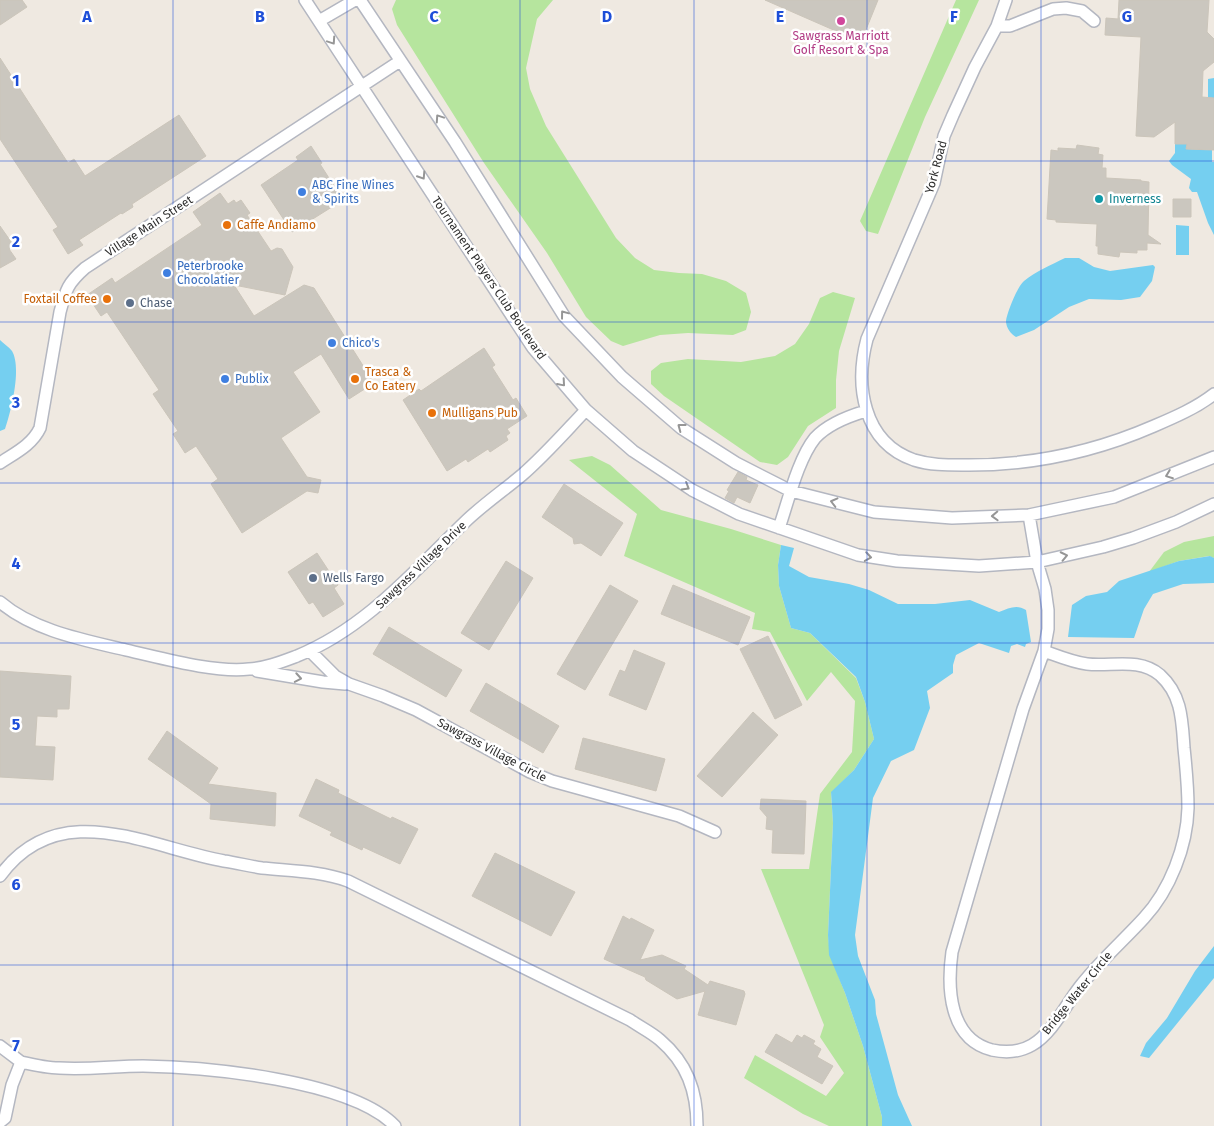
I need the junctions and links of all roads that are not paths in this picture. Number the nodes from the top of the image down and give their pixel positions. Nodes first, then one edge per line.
1 (305, 0) edge
2 (355, 0) edge
3 (360, 0) edge
4 (1006, 0) edge
5 (319, 21) junction
6 (1094, 21) dead end
7 (998, 26) junction
8 (400, 61) junction
9 (363, 86) junction
10 (1214, 394) edge
11 (586, 410) junction
12 (866, 411) junction
13 (1214, 457) edge
14 (0, 463) edge
15 (792, 491) junction
16 (1214, 504) edge
17 (1029, 515) junction
18 (779, 528) junction
19 (1037, 562) junction
20 (0, 602) edge
21 (310, 650) junction
22 (1044, 651) junction
23 (250, 669) junction
24 (349, 684) junction
25 (715, 832) dead end
26 (0, 876) edge
27 (0, 1046) edge
28 (21, 1062) junction
29 (12, 1085) junction
30 (0, 1093) edge
31 (0, 1122) edge
32 (395, 1126) edge
33 (697, 1126) edge

1 - 5 street, Tournament Players Club Boulevard
2 - 5 street
3 - 8 street
4 - 7 street, York Road
5 -> 9 street, Tournament Players Club Boulevard
6 - 7 street
7 - 12 street, York Road
8 - 9 street, Village Main Street
15 -> 8 street
9 -> 11 street, Tournament Players Club Boulevard
9 - 14 street, Village Main Street
10 - 12 street, York Road
11 -> 18 street, Tournament Players Club Boulevard
11 - 21 street, Sawgrass Village Drive
12 - 15 street
13 -> 17 street
17 -> 15 street
15 - 18 street
19 -> 16 street, Tournament Players Club Boulevard
17 - 19 street, Bridge Water Circle
18 -> 19 street, Tournament Players Club Boulevard
19 - 22 street, Bridge Water Circle
20 - 23 street, Sawgrass Village Drive
21 - 23 street, Sawgrass Village Drive
21 - 24 street, Sawgrass Village Circle
22 - 22 street, Bridge Water Circle
23 -> 24 street
24 - 25 street, Sawgrass Village Circle
26 - 33 street
27 - 28 street
28 - 29 street
28 - 32 street
29 - 30 street
29 - 31 street

